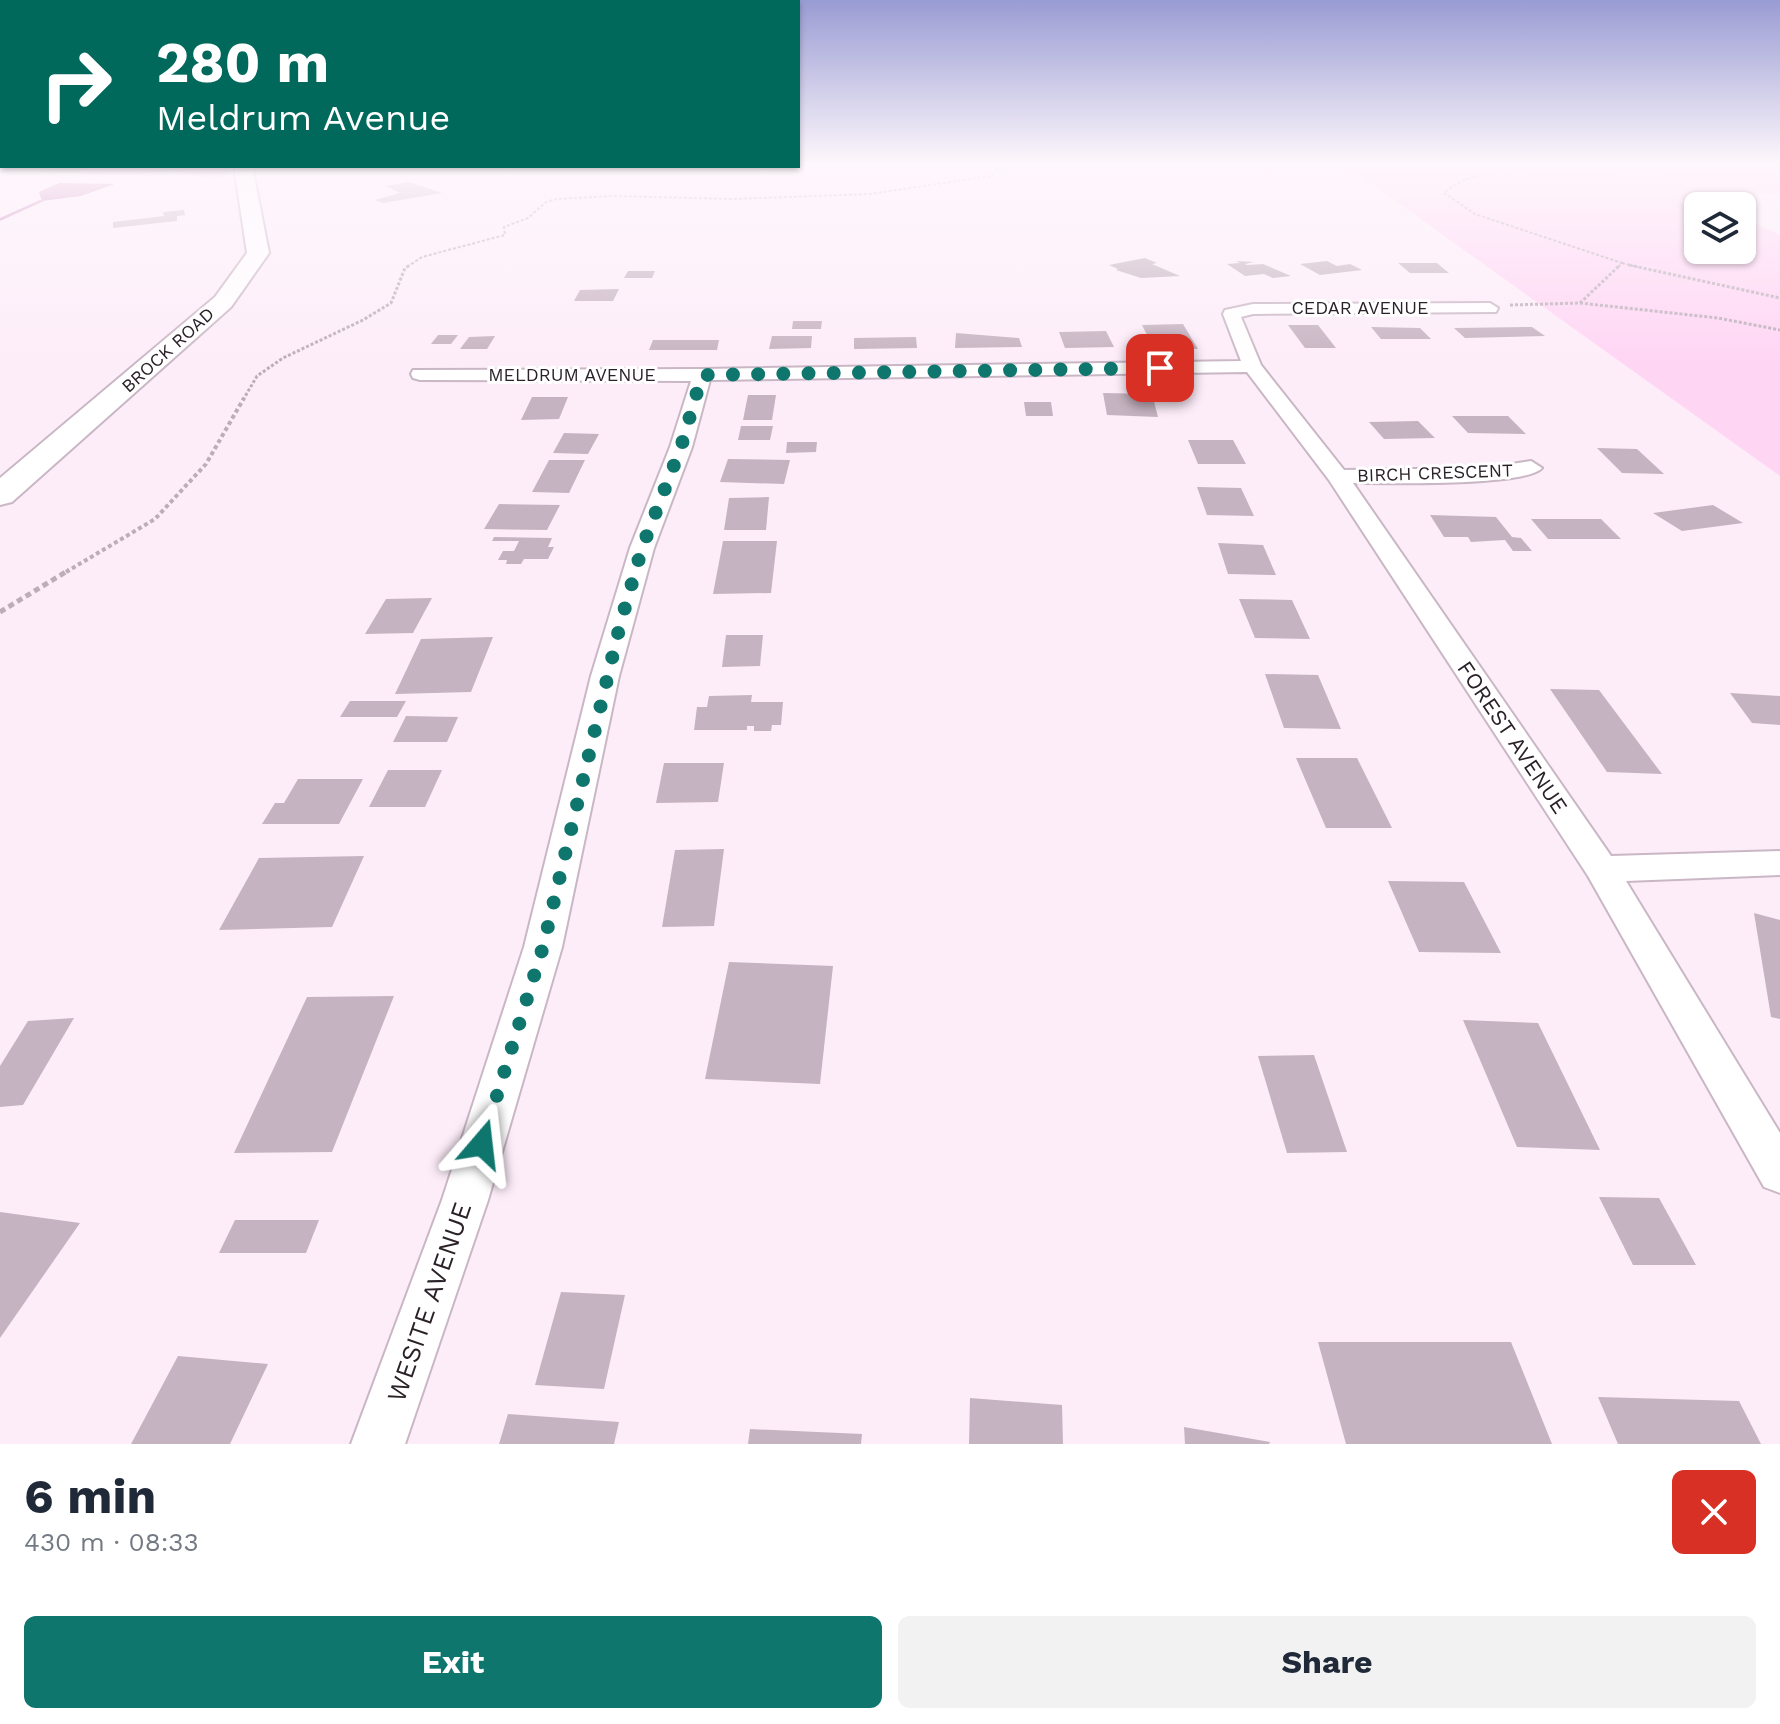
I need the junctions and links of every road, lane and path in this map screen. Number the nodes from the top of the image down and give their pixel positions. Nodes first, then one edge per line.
1 (254, 229) edge
2 (504, 229) edge
3 (1521, 229) edge
4 (1622, 263) junction
5 (1780, 298) edge
6 (1580, 303) junction
7 (1490, 308) joint
8 (1231, 314) joint
9 (1780, 330) edge
10 (1252, 366) junction
11 (420, 374) dead end
12 (702, 375) junction
13 (1531, 468) dead end
14 (1338, 477) junction
15 (0, 495) edge
16 (0, 612) edge
17 (1780, 863) edge
18 (1601, 869) junction
19 (1780, 1173) edge
20 (378, 1444) edge

1 - 15 main road, BROCK ROAD
2 - 16 path
3 - 4 path
4 - 5 path
4 - 6 path
6 - 7 path
6 - 9 path
7 - 8 street, CEDAR AVENUE
8 - 10 street, FOREST AVENUE
10 - 12 street, MELDRUM AVENUE
10 - 14 street, FOREST AVENUE
11 - 12 street, MELDRUM AVENUE
12 - 20 street, WESITE AVENUE
13 - 14 street, BIRCH CRESCENT
14 - 18 street, FOREST AVENUE
17 - 18 street
18 - 19 street, FOREST AVENUE

